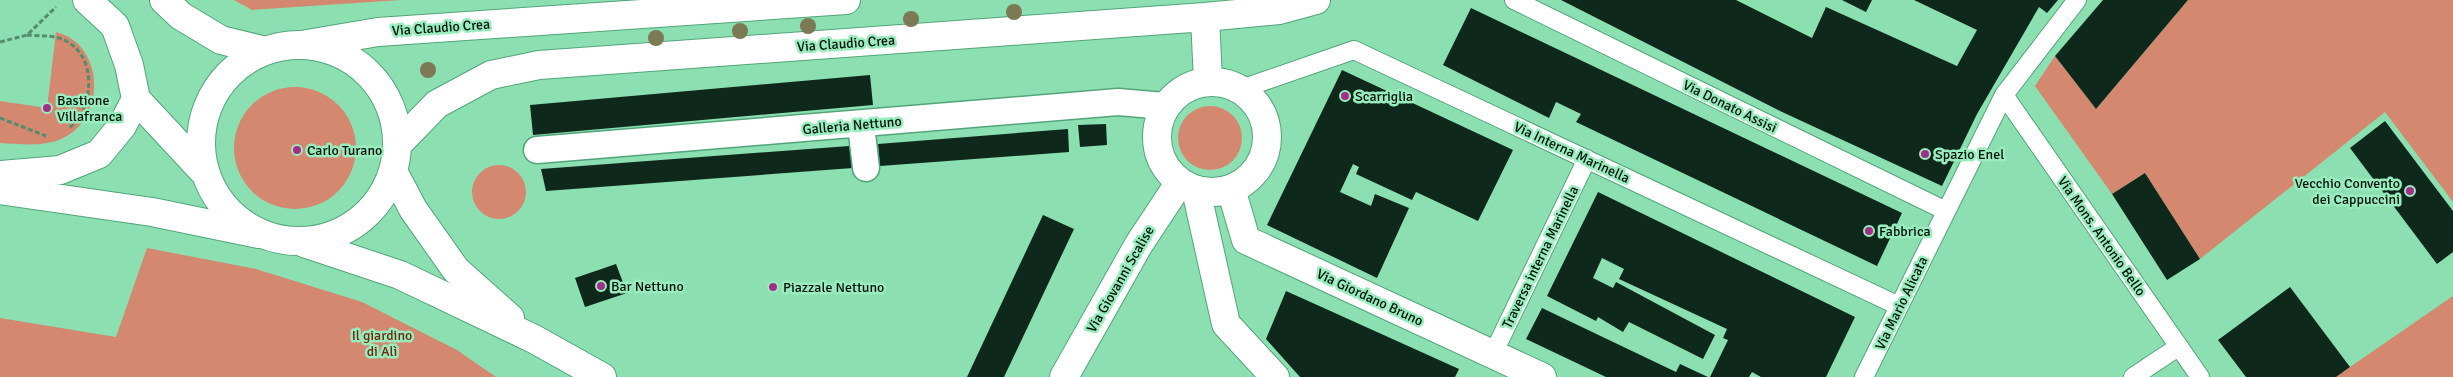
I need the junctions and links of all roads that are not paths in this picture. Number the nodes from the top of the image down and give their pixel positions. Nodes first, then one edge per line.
1 (87, 0) edge
2 (846, 0) edge
3 (1316, 0) edge
4 (1514, 0) edge
5 (2077, 0) edge
6 (172, 5) edge
7 (582, 9) edge
8 (1205, 17) junction
9 (307, 44) junction
10 (262, 50) junction
11 (1208, 81) junction
12 (1241, 89) junction
13 (2004, 95) junction
14 (136, 99) junction
15 (1166, 106) junction
16 (861, 124) junction
17 (399, 143) junction
18 (537, 150) dead end
19 (1588, 159) junction
20 (866, 168) dead end
21 (203, 171) junction
22 (394, 173) junction
23 (0, 175) edge
24 (1188, 186) junction
25 (1231, 189) junction
26 (0, 190) edge
27 (1946, 211) junction
28 (259, 234) junction
29 (303, 242) junction
30 (1899, 306) junction
31 (534, 338) junction
32 (2178, 347) junction
33 (1493, 354) junction
34 (602, 377) edge
35 (1064, 377) edge
36 (1275, 377) edge
37 (1542, 377) edge
38 (1864, 377) edge
39 (2134, 377) edge
40 (2200, 377) edge

1 - 14 street
2 - 7 street, Via Claudio Crea
3 - 8 street, Via Claudio Crea
4 - 27 lane, Via Donato Assisi
5 - 13 lane, Via Mario Alicata
6 - 10 street
7 - 9 street, Via Claudio Crea
8 - 11 street
8 - 17 street, Via Claudio Crea
9 - 10 street, Via Claudio Crea
9 - 17 street
10 - 21 street
11 - 12 street
11 - 15 street
12 - 19 lane, Via Interna Marinella
12 - 25 street
13 - 27 lane, Via Mario Alicata
13 - 32 lane, Via Mons. Antonio Bello
14 - 21 street
14 - 23 street
15 - 16 street, Galleria Nettuno
15 - 24 street
16 - 18 street, Galleria Nettuno
16 - 20 street
17 - 22 street
19 - 30 lane, Via Interna Marinella
19 - 33 lane, Traversa interna Marinella
21 - 28 street
22 - 29 street
22 - 31 street
24 - 25 street
24 - 35 street, Via Giovanni Scalise
24 - 36 street
25 - 33 street, Via Giordano Bruno
26 - 28 street
27 - 30 lane, Via Mario Alicata
28 - 29 street
29 - 31 street
30 - 38 lane, Via Mario Alicata
31 - 34 street
32 - 39 lane
32 - 40 lane, Via Mons. Antonio Bello
33 - 37 street, Via Giordano Bruno

